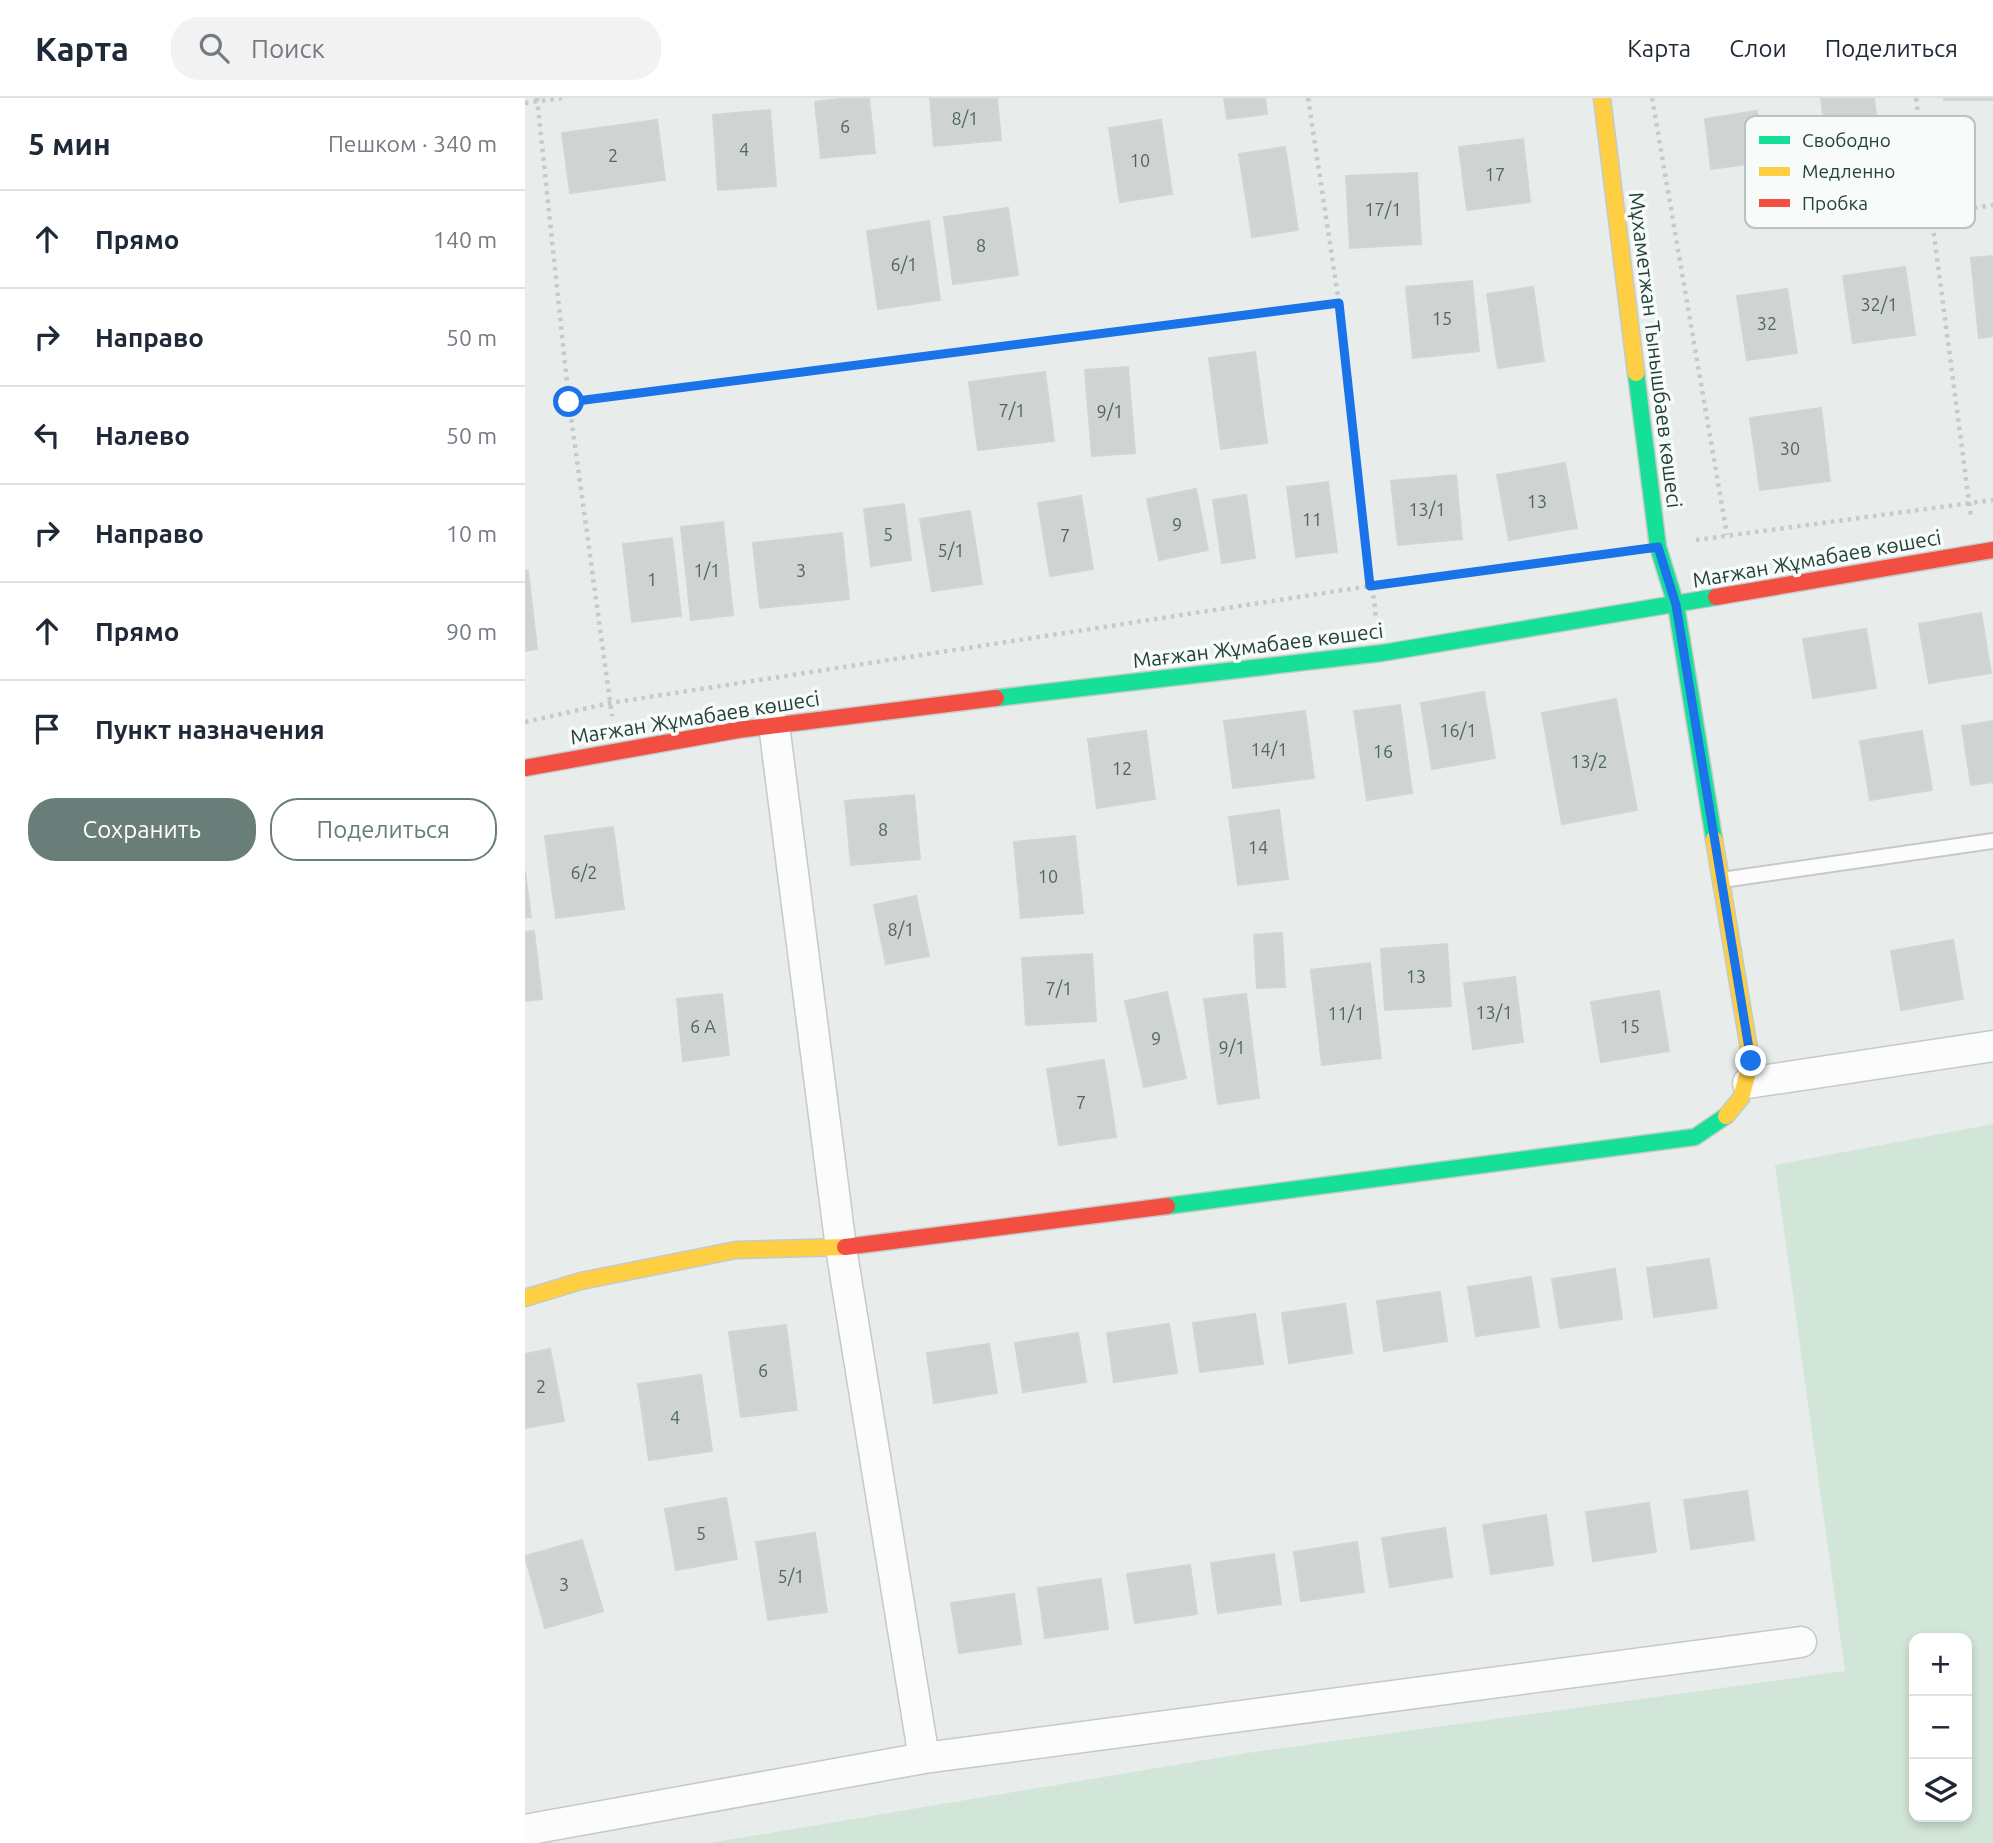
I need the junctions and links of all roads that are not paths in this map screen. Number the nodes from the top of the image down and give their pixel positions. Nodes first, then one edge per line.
1 (1602, 98) edge
2 (1986, 551) edge
3 (1676, 605) junction
4 (774, 725) junction
5 (525, 768) edge
6 (1993, 841) edge
7 (1721, 880) junction
8 (1993, 1046) edge
9 (1748, 1083) junction
10 (841, 1248) junction
11 (525, 1298) edge
12 (1801, 1642) dead end
13 (924, 1758) junction
14 (525, 1830) edge

1 - 3 street, Мұхаметжан Тынышбаев көшесі
2 - 3 street, Мағжан Жұмабаев көшесі
3 - 4 street, Мағжан Жұмабаев көшесі
3 - 7 street, Мұхаметжан Тынышбаев көшесі
4 - 5 street, Мағжан Жұмабаев көшесі
4 - 10 street
6 - 7 lane
7 - 9 street, Мұхаметжан Тынышбаев көшесі
8 - 9 street
9 - 10 street
10 - 11 street
10 - 13 street
12 - 13 street
13 - 14 street

